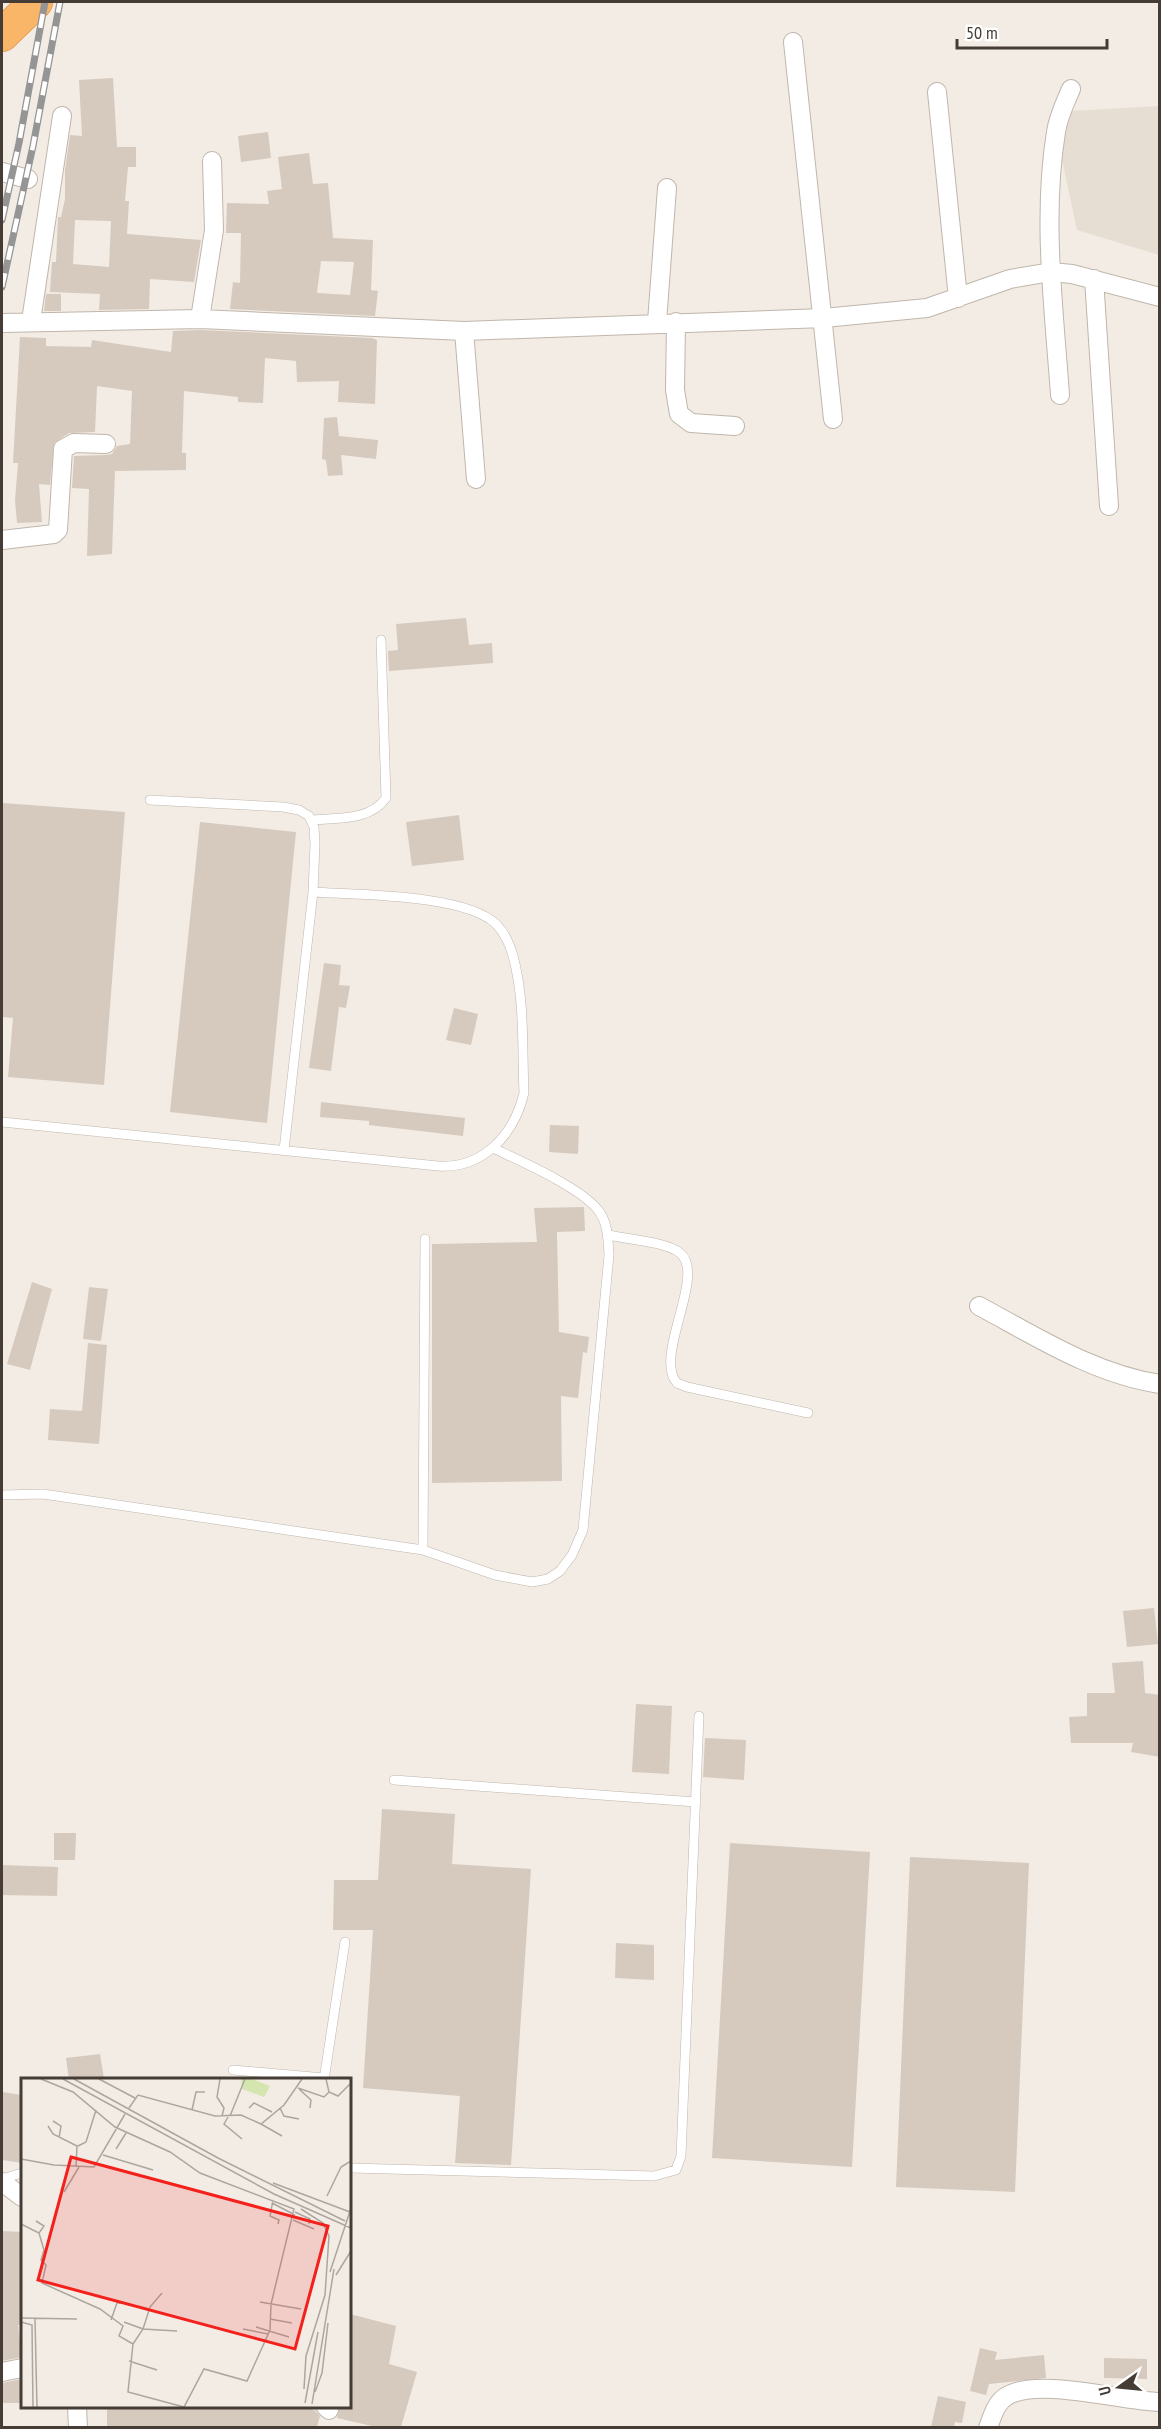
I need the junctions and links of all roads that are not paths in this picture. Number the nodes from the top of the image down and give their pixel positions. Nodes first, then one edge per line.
1 (36, 2) edge
2 (2, 35) edge
3 (794, 42) dead end
4 (1071, 88) dead end
5 (937, 93) dead end
6 (62, 116) dead end
7 (212, 161) dead end
8 (2, 172) edge
9 (28, 179) dead end
10 (667, 188) dead end
11 (1051, 272) junction
12 (1094, 279) junction
13 (1160, 297) edge
14 (958, 298) junction
15 (824, 318) junction
16 (200, 319) junction
17 (31, 321) junction
18 (657, 322) junction
19 (676, 322) junction
20 (2, 323) edge
21 (464, 332) junction
22 (1059, 395) dead end
23 (833, 419) dead end
24 (735, 426) dead end
25 (106, 444) dead end
26 (476, 479) dead end
27 (1109, 506) dead end
28 (2, 540) edge
29 (381, 640) dead end
30 (150, 800) dead end
31 (311, 820) junction
32 (313, 892) junction
33 (2, 1122) edge
34 (493, 1148) junction
35 (284, 1150) junction
36 (608, 1235) junction
37 (425, 1239) dead end
38 (979, 1306) dead end
39 (1160, 1384) edge
40 (808, 1413) dead end
41 (2, 1495) edge
42 (423, 1550) junction
43 (699, 1716) dead end
44 (394, 1780) dead end
45 (696, 1802) junction
46 (345, 1942) dead end
47 (233, 2070) dead end
48 (314, 2078) edge
49 (324, 2078) edge
50 (351, 2168) edge
51 (21, 2173) edge
52 (2, 2181) edge
53 (21, 2196) edge
54 (21, 2368) edge
55 (2, 2372) edge
56 (1160, 2402) edge
57 (77, 2408) edge
58 (78, 2427) edge
59 (988, 2427) edge

1 - 2 highway
3 - 15 street
4 - 11 street
5 - 14 street
6 - 17 street
7 - 16 street
8 - 9 street
10 - 18 street
11 - 12 street
11 - 14 street
11 - 22 street
12 - 13 street
12 - 27 street
14 - 15 street
15 - 19 street
15 - 23 street
16 - 17 street
16 - 21 street
17 - 20 street
18 - 19 street
18 - 21 street
19 - 24 street
21 - 26 street
25 - 28 street
29 - 31 lane
30 - 31 lane
31 - 32 lane
32 - 34 lane
32 - 35 lane
33 - 35 lane
34 - 35 lane
34 - 36 lane
36 - 40 lane
36 - 42 lane
37 - 42 lane
38 - 39 street
41 - 42 lane
43 - 45 lane
44 - 45 lane
45 - 50 lane
46 - 49 lane
47 - 48 lane
51 - 52 lane
52 - 53 street
54 - 55 street
56 - 59 street
57 - 58 street

